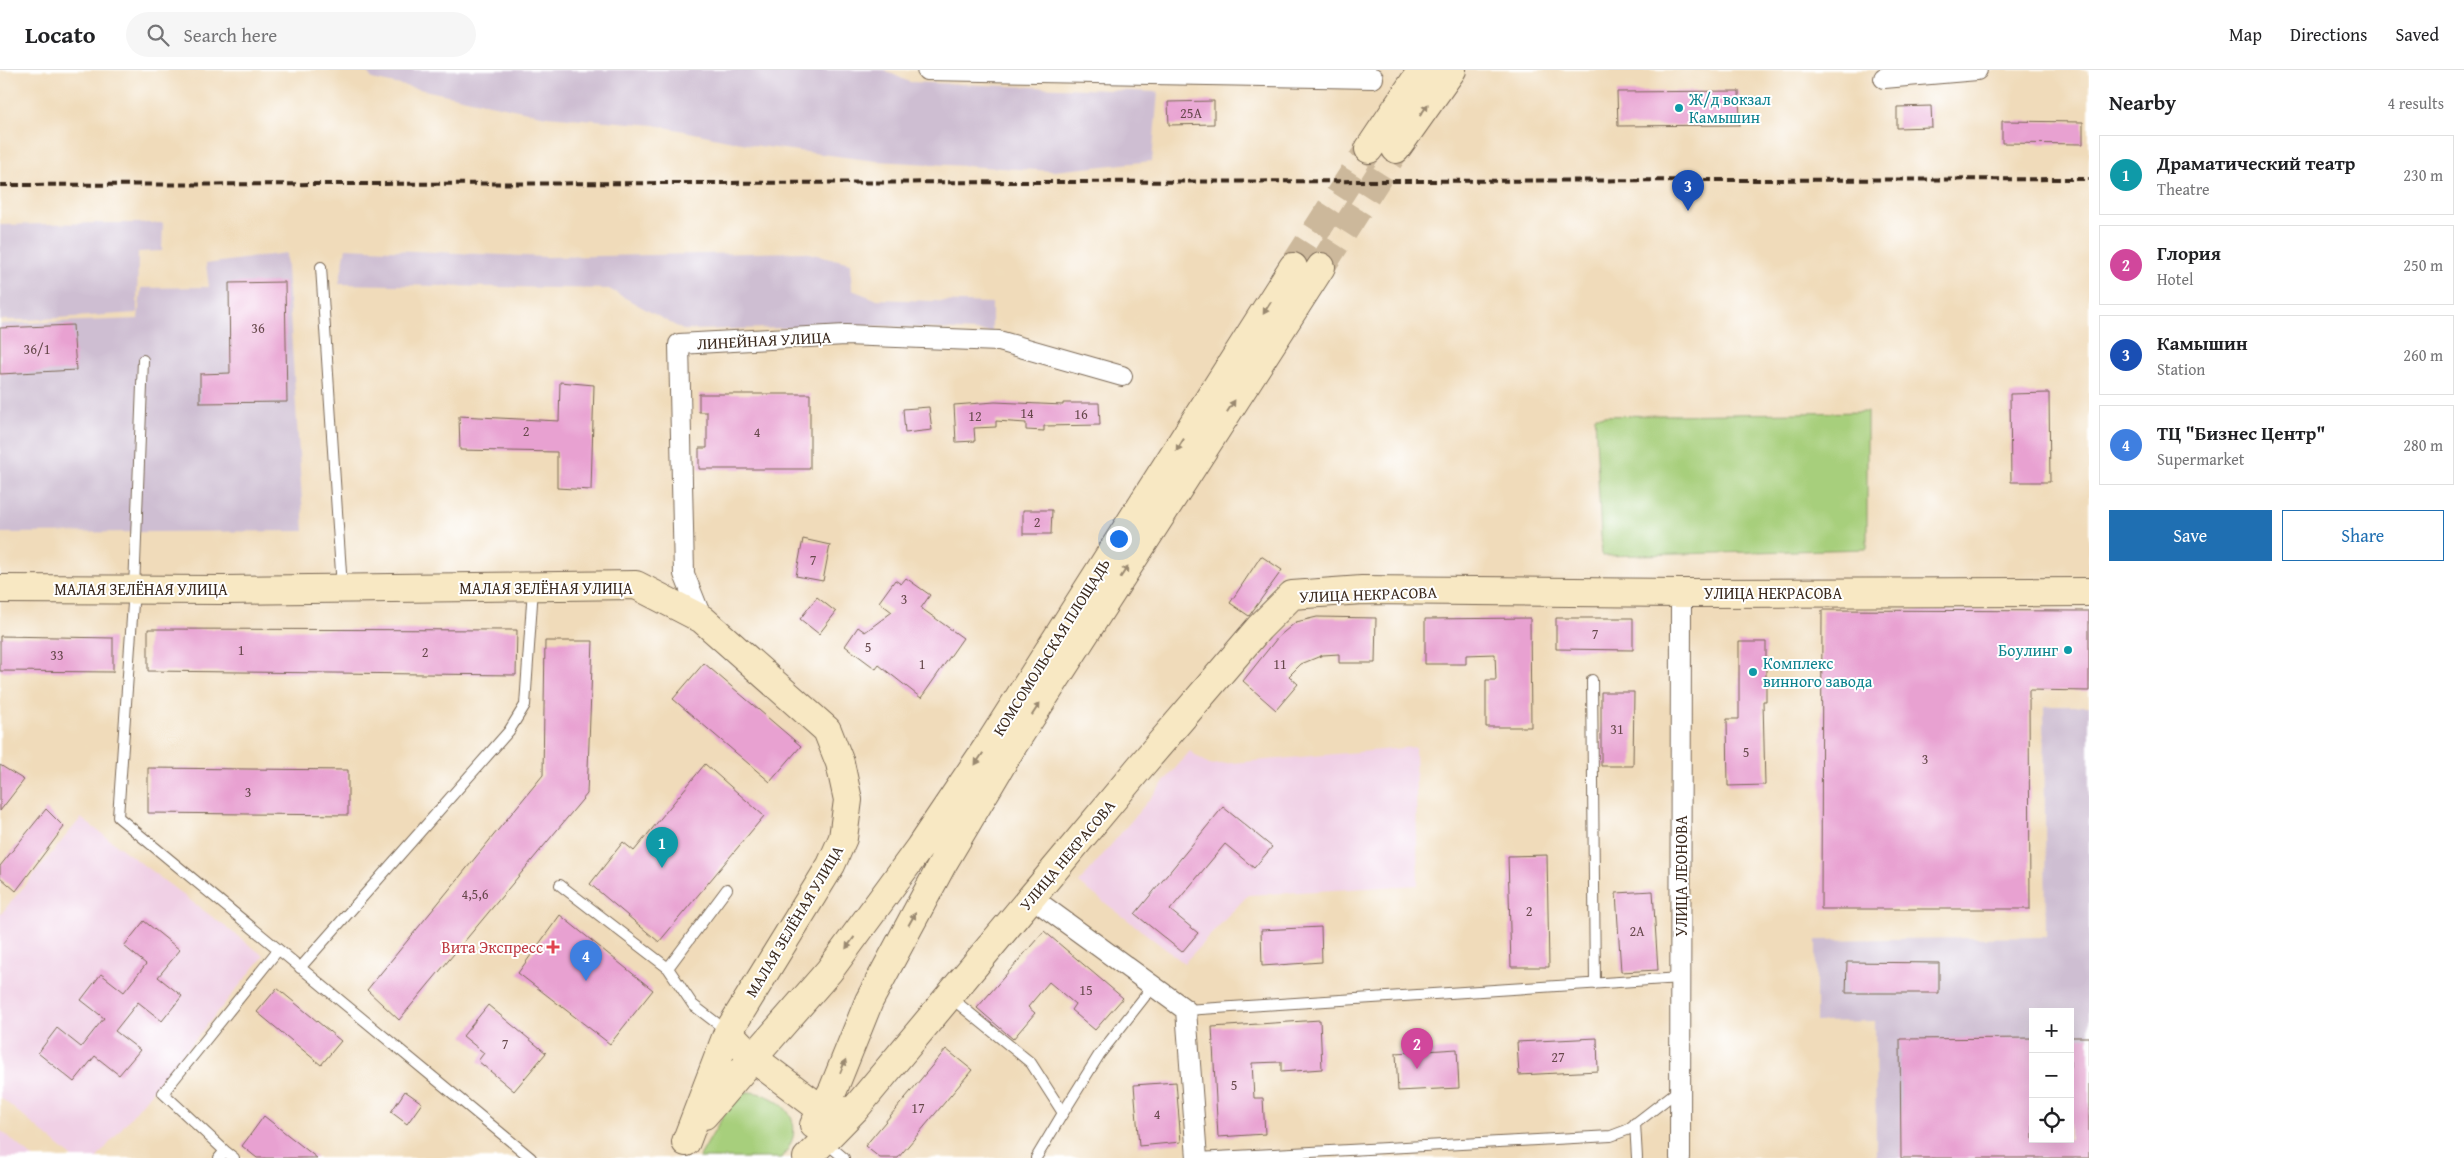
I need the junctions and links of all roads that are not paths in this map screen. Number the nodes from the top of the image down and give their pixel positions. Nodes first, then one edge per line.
1 (927, 70) edge
2 (1422, 70) edge
3 (1452, 70) edge
4 (1977, 70) edge
5 (1373, 78) dead end
6 (1884, 78) dead end
7 (1369, 149) tunnel mouth
8 (1396, 149) tunnel mouth
9 (321, 267) dead end
10 (1293, 267) tunnel mouth
11 (1321, 267) tunnel mouth
12 (143, 360) dead end
13 (1122, 376) dead end
14 (533, 587) junction
15 (0, 589) edge
16 (342, 589) junction
17 (134, 590) junction
18 (2089, 592) edge
19 (1681, 593) junction
20 (702, 619) junction
21 (1592, 680) dead end
22 (560, 885) dead end
23 (727, 889) dead end
24 (1031, 897) junction
25 (278, 950) junction
26 (300, 968) junction
27 (668, 968) junction
28 (1682, 978) junction
29 (1595, 984) junction
30 (1154, 986) junction
31 (949, 997) junction
32 (1186, 1010) junction
33 (728, 1032) junction
34 (753, 1058) junction
35 (1681, 1088) junction
36 (855, 1109) junction
37 (822, 1110) junction
38 (1063, 1114) junction
39 (1636, 1123) junction
40 (682, 1150) edge
41 (825, 1152) edge
42 (222, 1154) edge
43 (1326, 1155) edge
44 (234, 1158) edge
45 (531, 1158) edge
46 (798, 1158) edge
47 (1036, 1158) edge
48 (1197, 1158) edge
49 (1637, 1158) edge
50 (1680, 1158) edge

1 - 5 street
2 - 7 street
8 -> 3 street
4 - 6 street
9 - 16 lane
10 -> 34 street, КОМСОМОЛЬСКАЯ ПЛОЩАДЬ
37 -> 11 street
12 - 17 lane
13 - 20 street, ЛИНЕЙНАЯ УЛИЦА
14 - 16 street, МАЛАЯ ЗЕЛЁНАЯ УЛИЦА
14 - 20 street, МАЛАЯ ЗЕЛЁНАЯ УЛИЦА
14 - 26 lane
15 - 17 street, МАЛАЯ ЗЕЛЁНАЯ УЛИЦА
16 - 17 street, МАЛАЯ ЗЕЛЁНАЯ УЛИЦА
17 - 25 lane
18 - 19 street, УЛИЦА НЕКРАСОВА
19 - 24 street, УЛИЦА НЕКРАСОВА
19 - 28 street, УЛИЦА ЛЕОНОВА
20 - 33 street, МАЛАЯ ЗЕЛЁНАЯ УЛИЦА
21 - 29 lane
22 - 27 lane
23 - 27 lane
24 - 30 street
24 - 31 street, УЛИЦА НЕКРАСОВА
25 - 26 lane
25 - 42 lane
26 - 45 lane
27 - 33 lane
28 - 29 lane
28 - 35 street, УЛИЦА ЛЕОНОВА
29 - 32 lane
30 - 32 street
30 - 38 lane
31 - 36 street, УЛИЦА НЕКРАСОВА
31 - 38 lane
32 - 48 street
33 - 34 street
33 - 40 street, МАЛАЯ ЗЕЛЁНАЯ УЛИЦА
34 - 37 street
34 - 40 street
35 - 39 lane
35 - 50 street, УЛИЦА ЛЕОНОВА
36 - 37 street
36 - 41 street, УЛИЦА НЕКРАСОВА
37 - 46 street
38 - 47 lane
39 - 43 lane
39 - 49 lane
42 - 44 lane
43 - 48 lane

